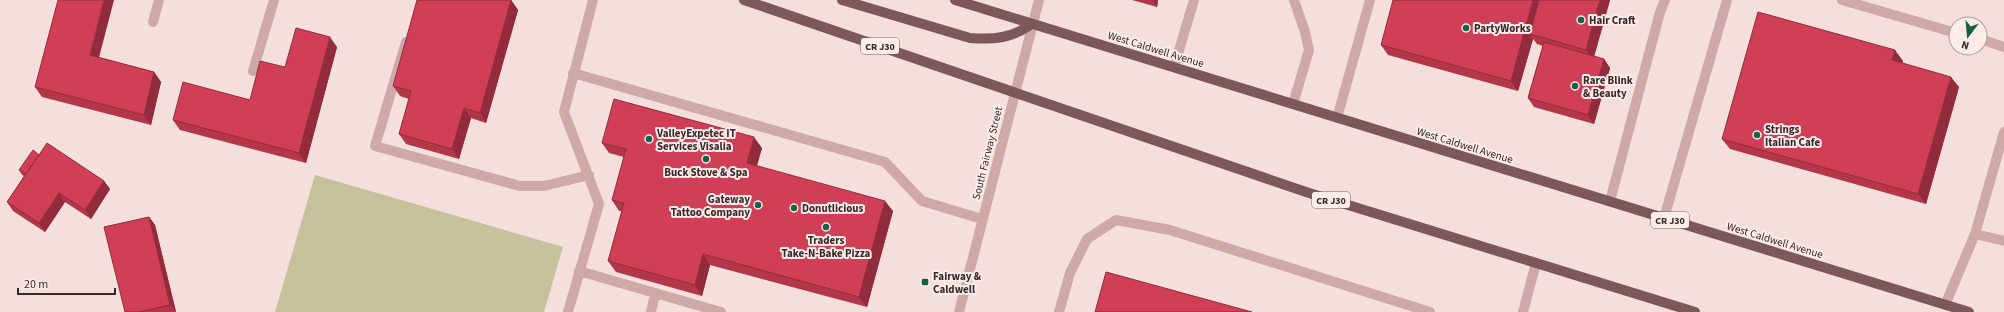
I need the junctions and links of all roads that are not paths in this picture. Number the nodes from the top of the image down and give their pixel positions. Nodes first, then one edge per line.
1 (159, 0) edge
2 (274, 0) edge
3 (593, 0) edge
4 (744, 0) edge
5 (842, 0) edge
6 (955, 0) edge
7 (1038, 0) edge
8 (1194, 0) edge
9 (1294, 0) edge
10 (1370, 0) edge
11 (1666, 0) edge
12 (1727, 0) edge
13 (1842, 0) edge
14 (153, 22) dead end
15 (1032, 24) junction
16 (410, 29) edge
17 (1948, 30) edge
18 (1988, 42) edge
19 (2004, 47) edge
20 (1174, 67) junction
21 (253, 71) dead end
22 (573, 73) junction
23 (1015, 93) junction
24 (1293, 104) junction
25 (1337, 118) junction
26 (2004, 132) edge
27 (589, 175) junction
28 (1610, 201) junction
29 (1664, 218) junction
30 (982, 219) junction
31 (1975, 234) junction
32 (2004, 241) edge
33 (1536, 263) junction
34 (579, 271) junction
35 (655, 294) junction
36 (1945, 305) junction
37 (568, 312) edge
38 (651, 312) edge
39 (721, 312) edge
40 (958, 312) edge
41 (1059, 312) edge
42 (1430, 312) edge
43 (1523, 312) edge
44 (1695, 312) edge
45 (1970, 312) edge

1 - 14 street
2 - 21 street
3 - 22 street
4 - 23 main road, CR J30
5 - 15 main road
6 - 15 main road, West Caldwell Avenue / CR J30
7 - 15 street, South Fairway Street
8 - 20 street
9 - 24 street
10 - 25 street
11 - 28 street
12 - 29 street
13 - 17 street
15 - 20 main road, West Caldwell Avenue / CR J30
15 - 23 street, South Fairway Street
16 - 27 street
18 - 19 street
20 - 24 main road, West Caldwell Avenue / CR J30
22 - 27 street
22 - 30 street
23 - 30 street, South Fairway Street
23 - 33 main road, CR J30
24 - 25 main road, West Caldwell Avenue / CR J30
25 - 28 main road, West Caldwell Avenue / CR J30
26 - 31 street
27 - 34 street
28 - 29 main road, West Caldwell Avenue / CR J30
29 - 36 main road, West Caldwell Avenue / CR J30
30 - 40 street, South Fairway Street
31 - 32 street
31 - 36 street
33 - 43 street
33 - 44 main road, CR J30
34 - 35 street
34 - 37 street
35 - 38 street
35 - 39 street
36 - 45 main road, West Caldwell Avenue / CR J30
41 - 42 street

